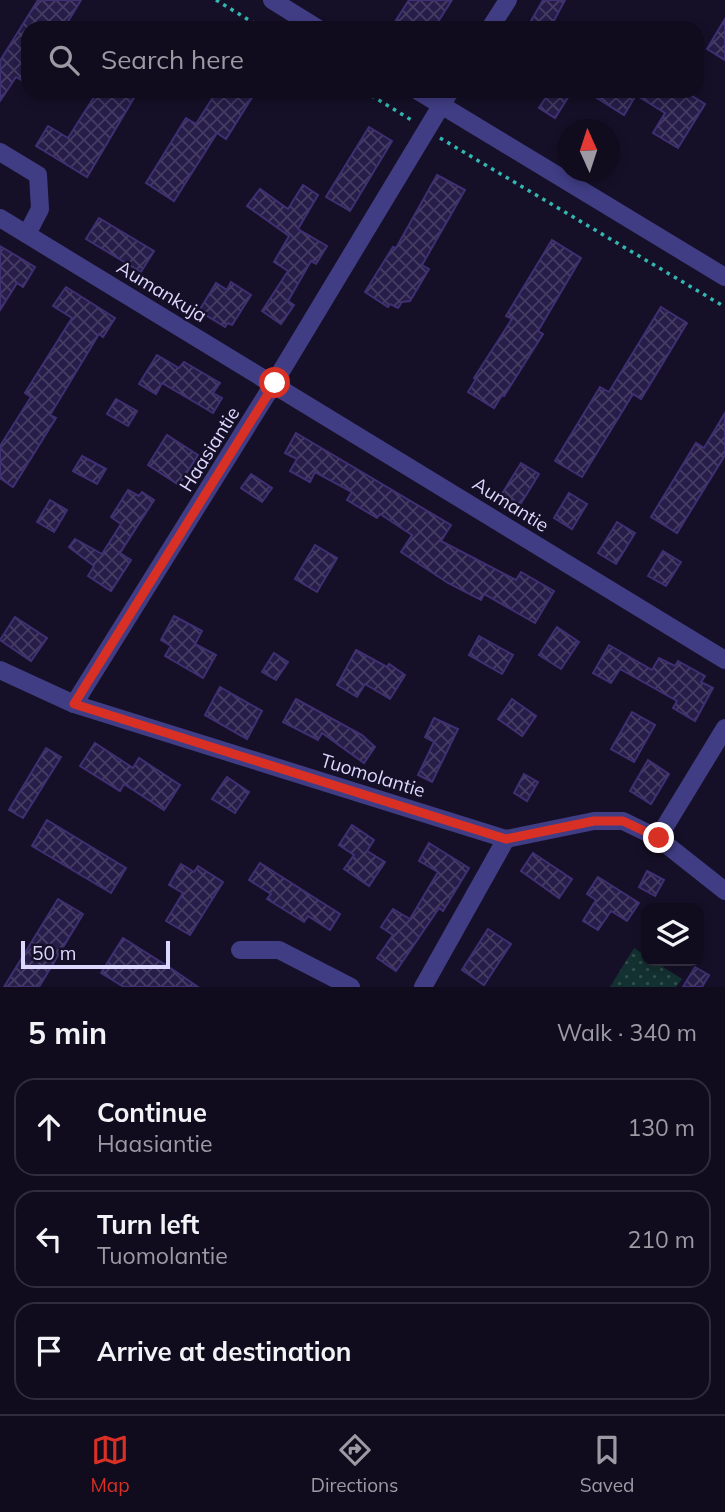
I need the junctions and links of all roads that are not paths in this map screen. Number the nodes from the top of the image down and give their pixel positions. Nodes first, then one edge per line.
1 (272, 0) edge
2 (508, 0) edge
3 (306, 21) edge
4 (494, 21) edge
5 (446, 98) edge
6 (0, 152) edge
7 (0, 218) edge
8 (27, 234) junction
9 (725, 277) edge
10 (275, 383) junction
11 (725, 660) edge
12 (0, 670) edge
13 (74, 704) junction
14 (725, 728) edge
15 (659, 838) junction
16 (506, 839) junction
17 (725, 891) edge
18 (240, 950) dead end
19 (351, 987) edge
20 (423, 987) edge

1 - 3 street
2 - 4 street
5 - 9 street
5 - 10 street, Haasiantie
6 - 8 street
7 - 8 street, Aumankuja
8 - 10 street, Aumankuja
10 - 11 street, Aumantie
10 - 13 street, Haasiantie
12 - 13 street, Tuomolantie
13 - 16 street, Tuomolantie
14 - 15 street
15 - 16 street, Tuomolantie
15 - 17 street, Tuomolantie
16 - 20 street
18 - 19 street

